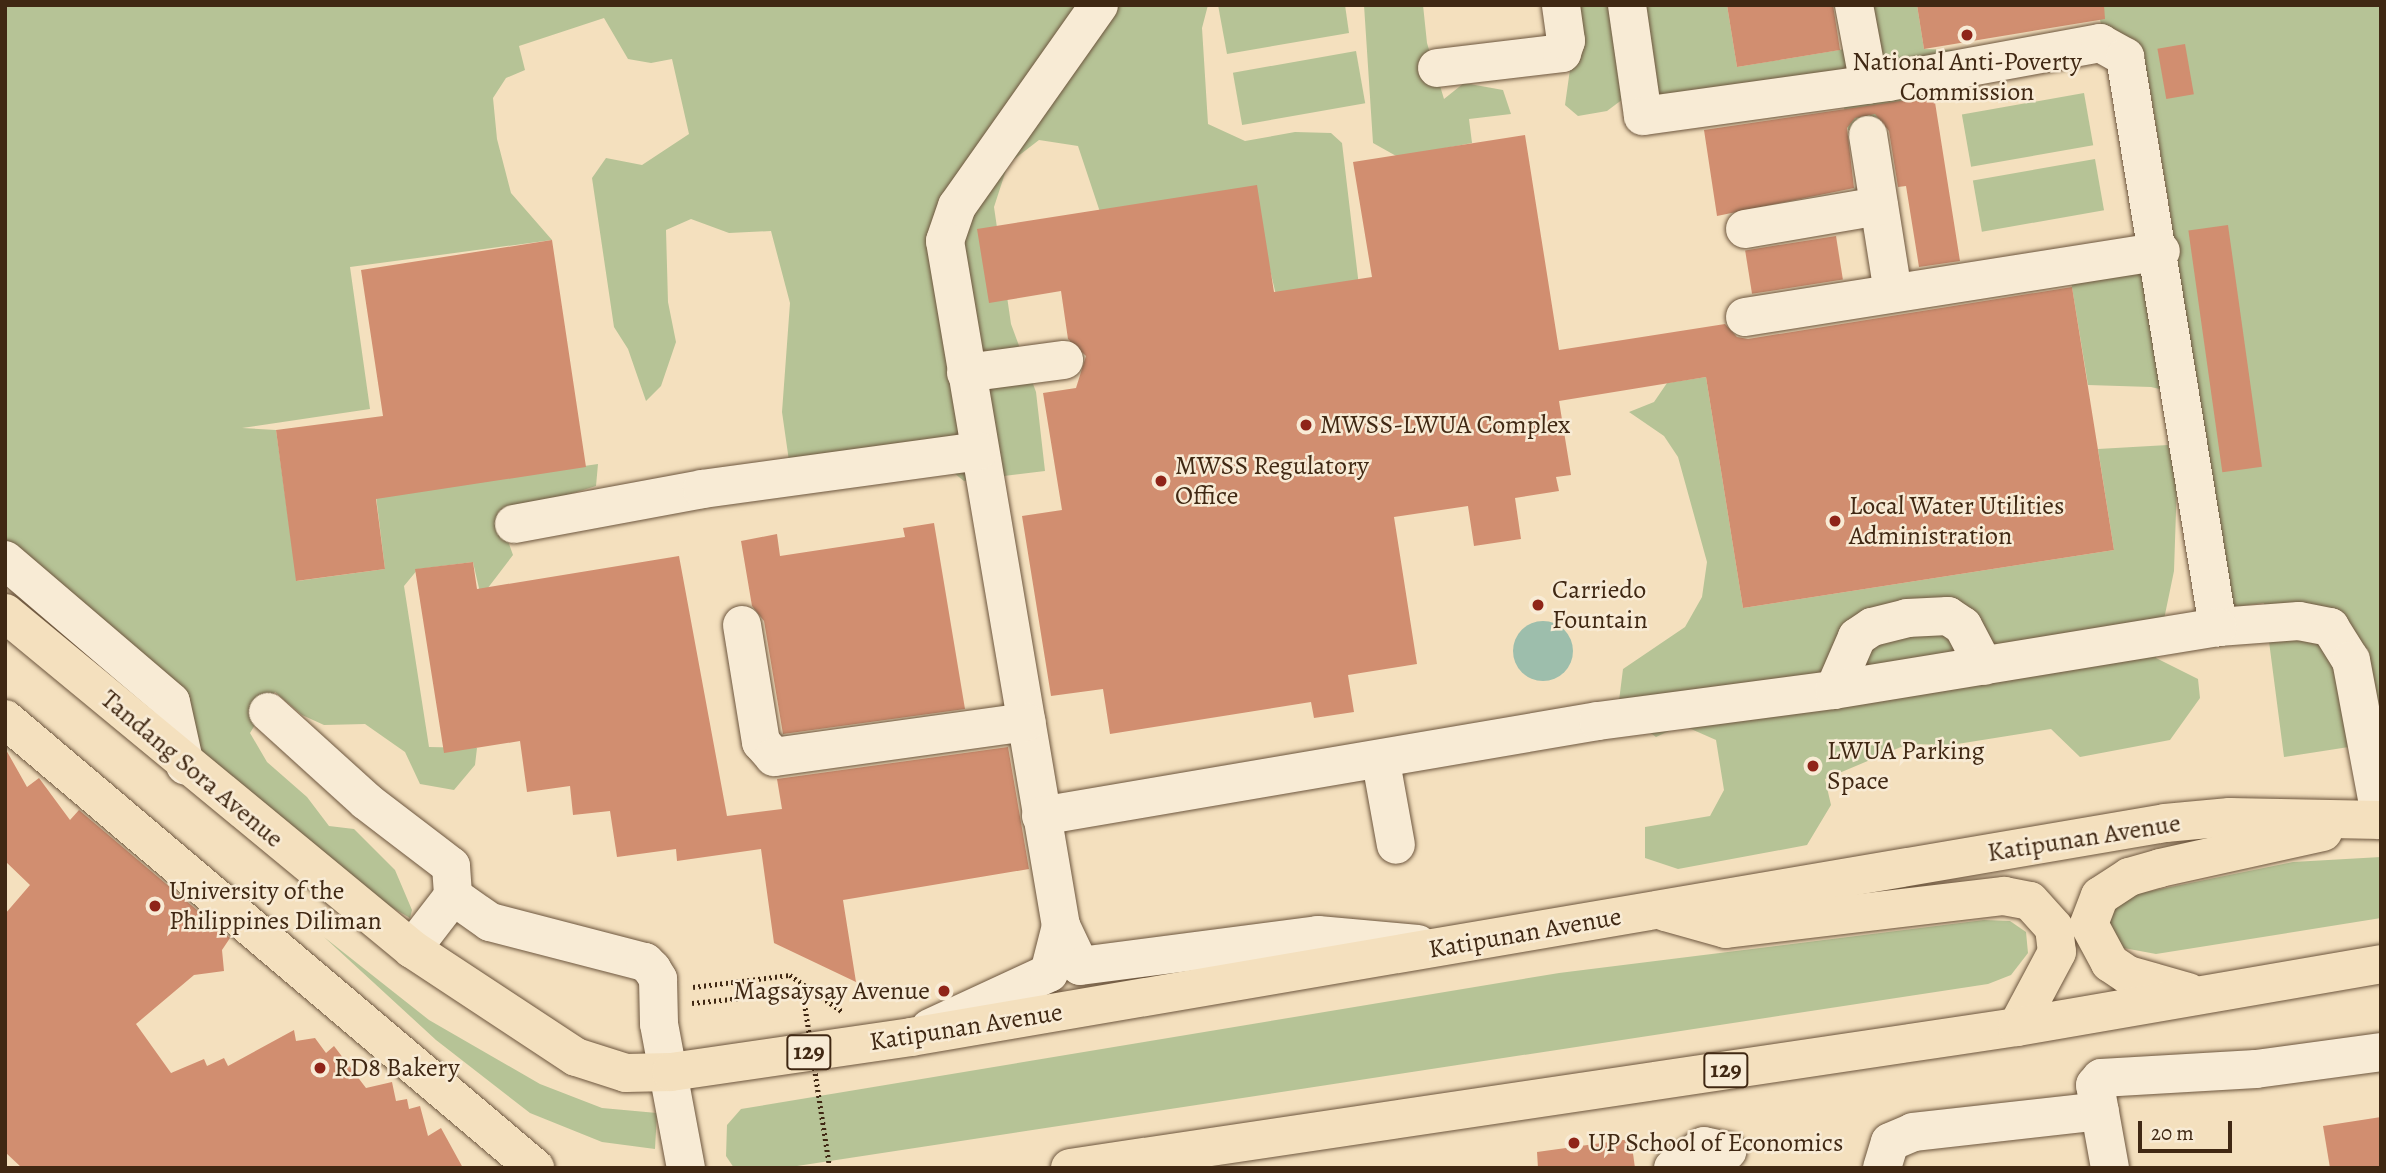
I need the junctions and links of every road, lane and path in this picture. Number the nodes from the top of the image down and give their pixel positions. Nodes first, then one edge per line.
1 (1099, 5) edge
2 (1561, 5) edge
3 (1628, 5) edge
4 (1854, 5) edge
5 (1437, 68) dead end
6 (1869, 85) junction
7 (1868, 135) dead end
8 (1879, 206) junction
9 (1745, 229) dead end
10 (2161, 251) junction
11 (1893, 293) junction
12 (1745, 317) dead end
13 (1064, 360) dead end
14 (966, 373) junction
15 (978, 451) junction
16 (514, 524) dead end
17 (5, 560) edge
18 (5, 613) edge
19 (742, 625) dead end
20 (2218, 628) junction
21 (1984, 666) junction
22 (1834, 690) junction
23 (268, 712) dead end
24 (5, 719) edge
25 (1027, 722) junction
26 (1381, 762) junction
27 (185, 765) junction
28 (1041, 816) junction
29 (2376, 820) edge
30 (1396, 845) dead end
31 (453, 896) junction
32 (1656, 910) junction
33 (1061, 926) junction
34 (1447, 947) junction
35 (412, 948) junction
36 (2381, 964) edge
37 (685, 988) dead end
38 (2201, 994) junction
39 (687, 1004) dead end
40 (2017, 1027) junction
41 (898, 1038) junction
42 (2381, 1052) edge
43 (671, 1072) junction
44 (2100, 1111) junction
45 (1727, 1151) dead end
46 (535, 1168) edge
47 (686, 1168) edge
48 (830, 1168) edge
49 (1070, 1168) edge
50 (1673, 1168) edge
51 (1882, 1168) edge
52 (2110, 1168) edge

1 - 14 street
2 - 5 street
3 - 6 street
4 - 6 street
6 - 10 street
7 - 8 street
8 - 9 street
8 - 11 street
10 - 11 street
10 - 20 street
11 - 12 street
13 - 14 street
14 - 15 street
15 - 16 street
15 - 25 street
17 - 27 street
18 - 27 main road, Tandang Sora Avenue / 129
19 - 25 street
20 - 21 street
20 - 29 street
21 - 22 street
21 - 22 street
22 - 26 street
23 - 31 street
24 - 46 main road
25 - 28 street
26 - 28 street
26 - 30 street
27 - 35 main road, Tandang Sora Avenue / 129
28 - 33 street
29 - 32 main road, Katipunan Avenue / 129
29 - 38 main road
31 - 35 street
31 - 43 street
32 - 34 main road, Katipunan Avenue / 129
32 - 40 main road
33 - 34 street
33 - 41 street
34 - 41 main road, Katipunan Avenue / 129
35 - 43 main road, Tandang Sora Avenue / 129
36 - 38 main road, 129
37 - 41 path
38 - 40 main road, 129
39 - 48 path, bridge
40 - 49 main road, 129
41 - 43 main road, Katipunan Avenue / 129
42 - 44 street
43 - 47 street
44 - 51 street
44 - 52 street
45 - 50 street

